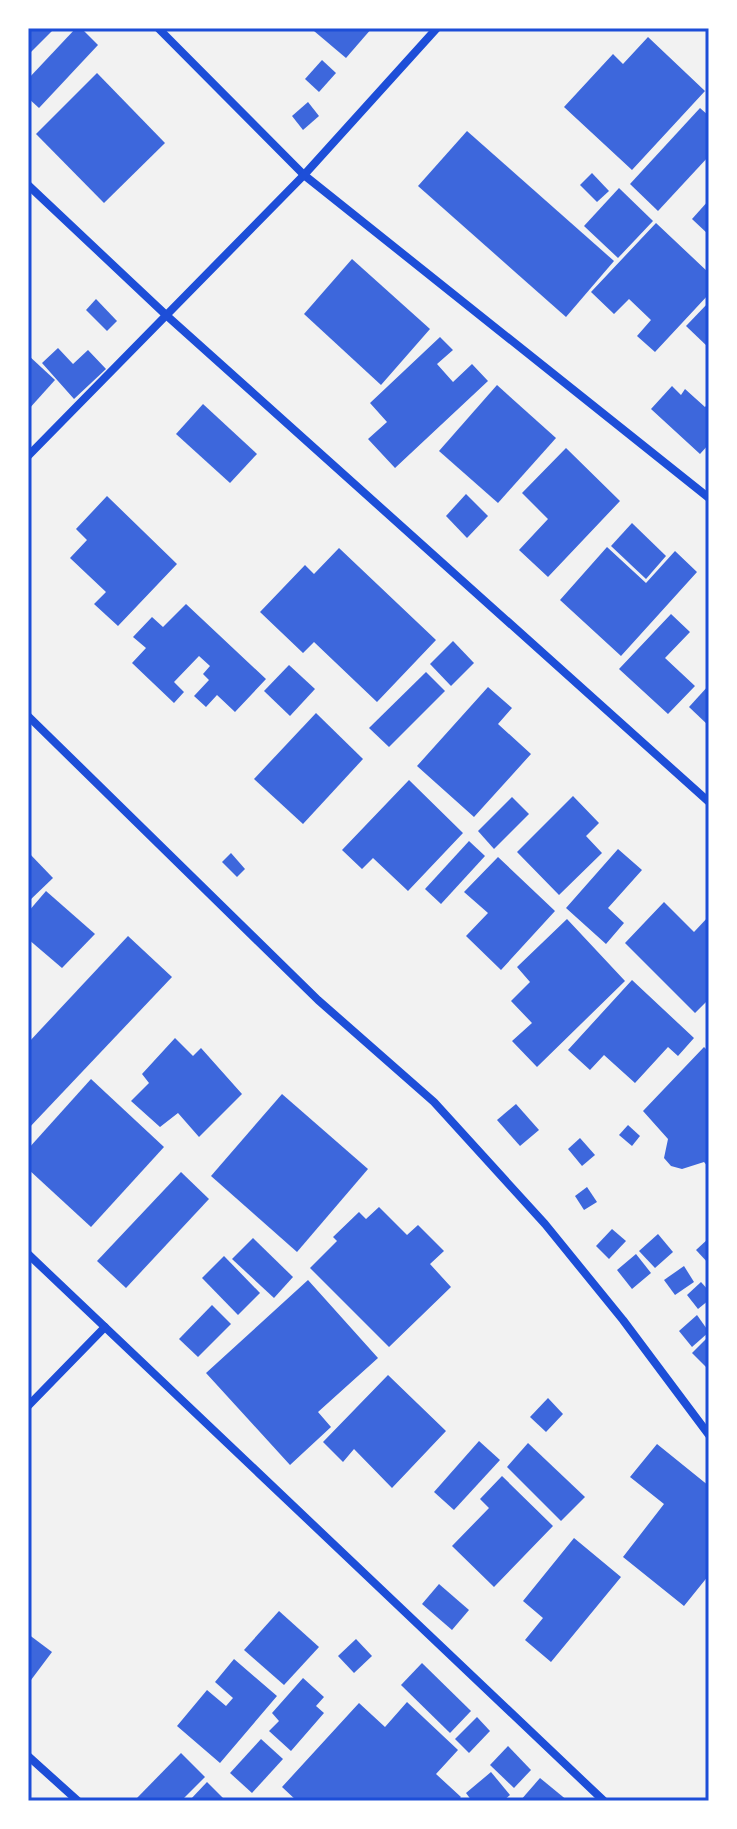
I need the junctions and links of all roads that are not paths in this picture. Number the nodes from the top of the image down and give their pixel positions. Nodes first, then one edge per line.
1 (158, 28) edge
2 (437, 28) edge
3 (304, 175) junction
4 (28, 185) edge
5 (166, 315) junction
6 (28, 456) edge
7 (709, 483) edge
8 (706, 495) edge
9 (28, 716) edge
10 (709, 802) edge
11 (28, 1254) edge
12 (105, 1327) junction
13 (28, 1406) edge
14 (709, 1435) edge
15 (28, 1756) edge
16 (78, 1801) edge
17 (604, 1801) edge

1 - 3 street
2 - 3 street
3 - 5 street
3 - 8 street
4 - 5 street
5 - 6 street
5 - 10 street
7 - 8 street
9 - 14 street
11 - 12 street
12 - 13 street
12 - 17 street
15 - 16 street

